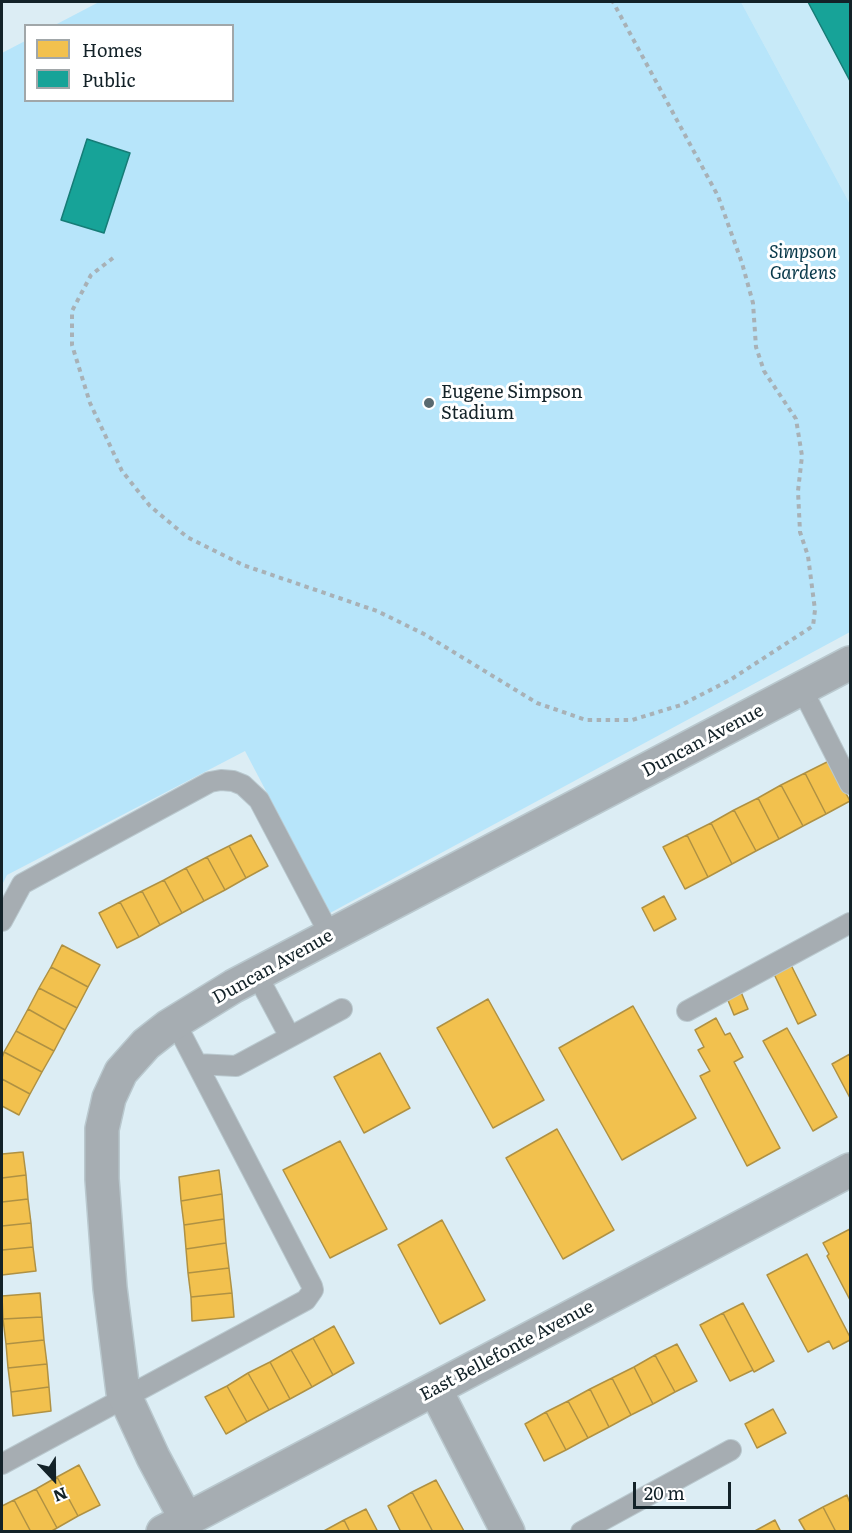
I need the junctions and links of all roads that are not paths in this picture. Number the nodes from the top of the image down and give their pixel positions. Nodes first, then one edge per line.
1 (850, 663) edge
2 (802, 689) junction
3 (850, 784) edge
4 (2, 921) edge
5 (850, 923) edge
6 (330, 935) junction
7 (257, 975) junction
8 (342, 1009) dead end
9 (687, 1011) dead end
10 (175, 1022) junction
11 (290, 1037) junction
12 (197, 1064) junction
13 (850, 1170) edge
14 (435, 1389) junction
15 (126, 1398) junction
16 (731, 1450) dead end
17 (2, 1464) edge
18 (175, 1525) edge
19 (508, 1532) edge
20 (581, 1532) edge

1 - 2 street, Duncan Avenue
2 - 3 lane
2 - 6 street, Duncan Avenue
4 - 6 lane
5 - 9 lane
6 - 7 street, Duncan Avenue
7 - 10 street, Duncan Avenue
7 - 11 lane
8 - 11 lane
10 - 12 lane
10 - 15 street, Duncan Avenue
11 - 12 lane
12 - 15 lane
13 - 14 street, East Bellefonte Avenue
14 - 18 street, East Bellefonte Avenue
14 - 19 street
15 - 17 lane
15 - 18 street, Duncan Avenue
16 - 20 lane

